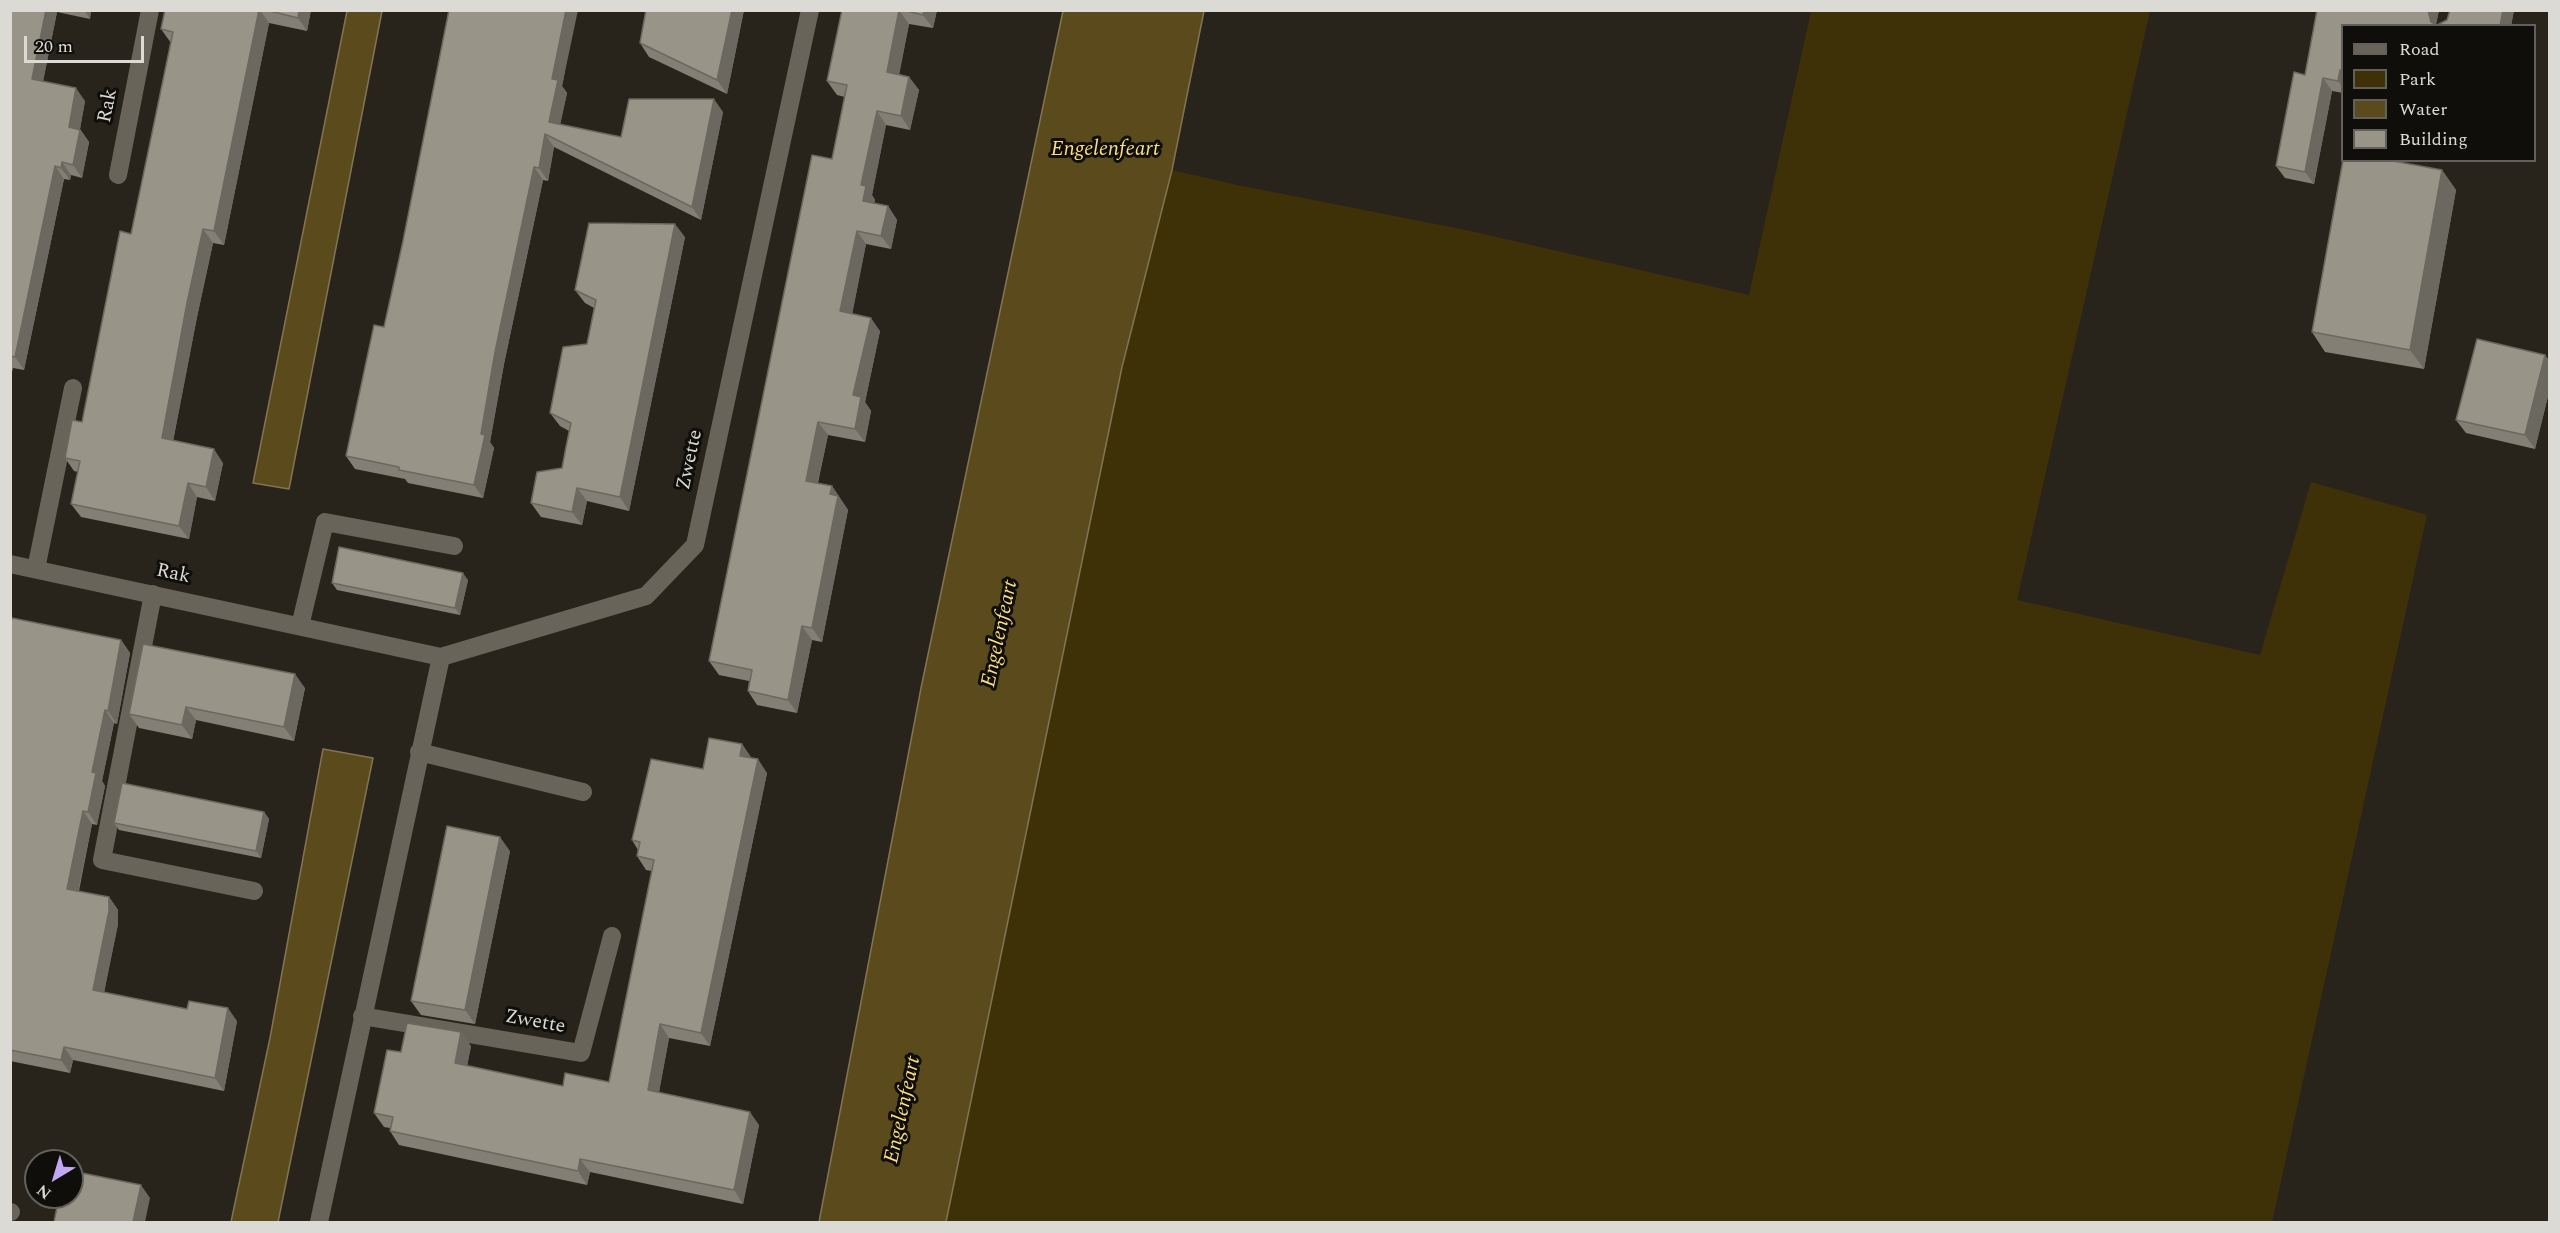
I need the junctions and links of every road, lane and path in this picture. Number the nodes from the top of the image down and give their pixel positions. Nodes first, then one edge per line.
1 (150, 10) edge
2 (810, 10) edge
3 (118, 175) dead end
4 (72, 387) dead end
5 (454, 546) dead end
6 (10, 564) edge
7 (36, 569) junction
8 (153, 594) junction
9 (300, 626) junction
10 (441, 657) junction
11 (419, 752) junction
12 (584, 792) dead end
13 (254, 891) dead end
14 (612, 936) dead end
15 (362, 1016) junction
16 (319, 1222) edge

1 - 3 street, Rak
2 - 10 street, Zwette
4 - 7 street
5 - 9 street
6 - 7 street, Rak
7 - 8 street, Rak
8 - 9 street, Rak
8 - 13 street
9 - 10 street, Rak
10 - 11 street
11 - 12 street
11 - 15 street
14 - 15 street, Zwette
15 - 16 street

